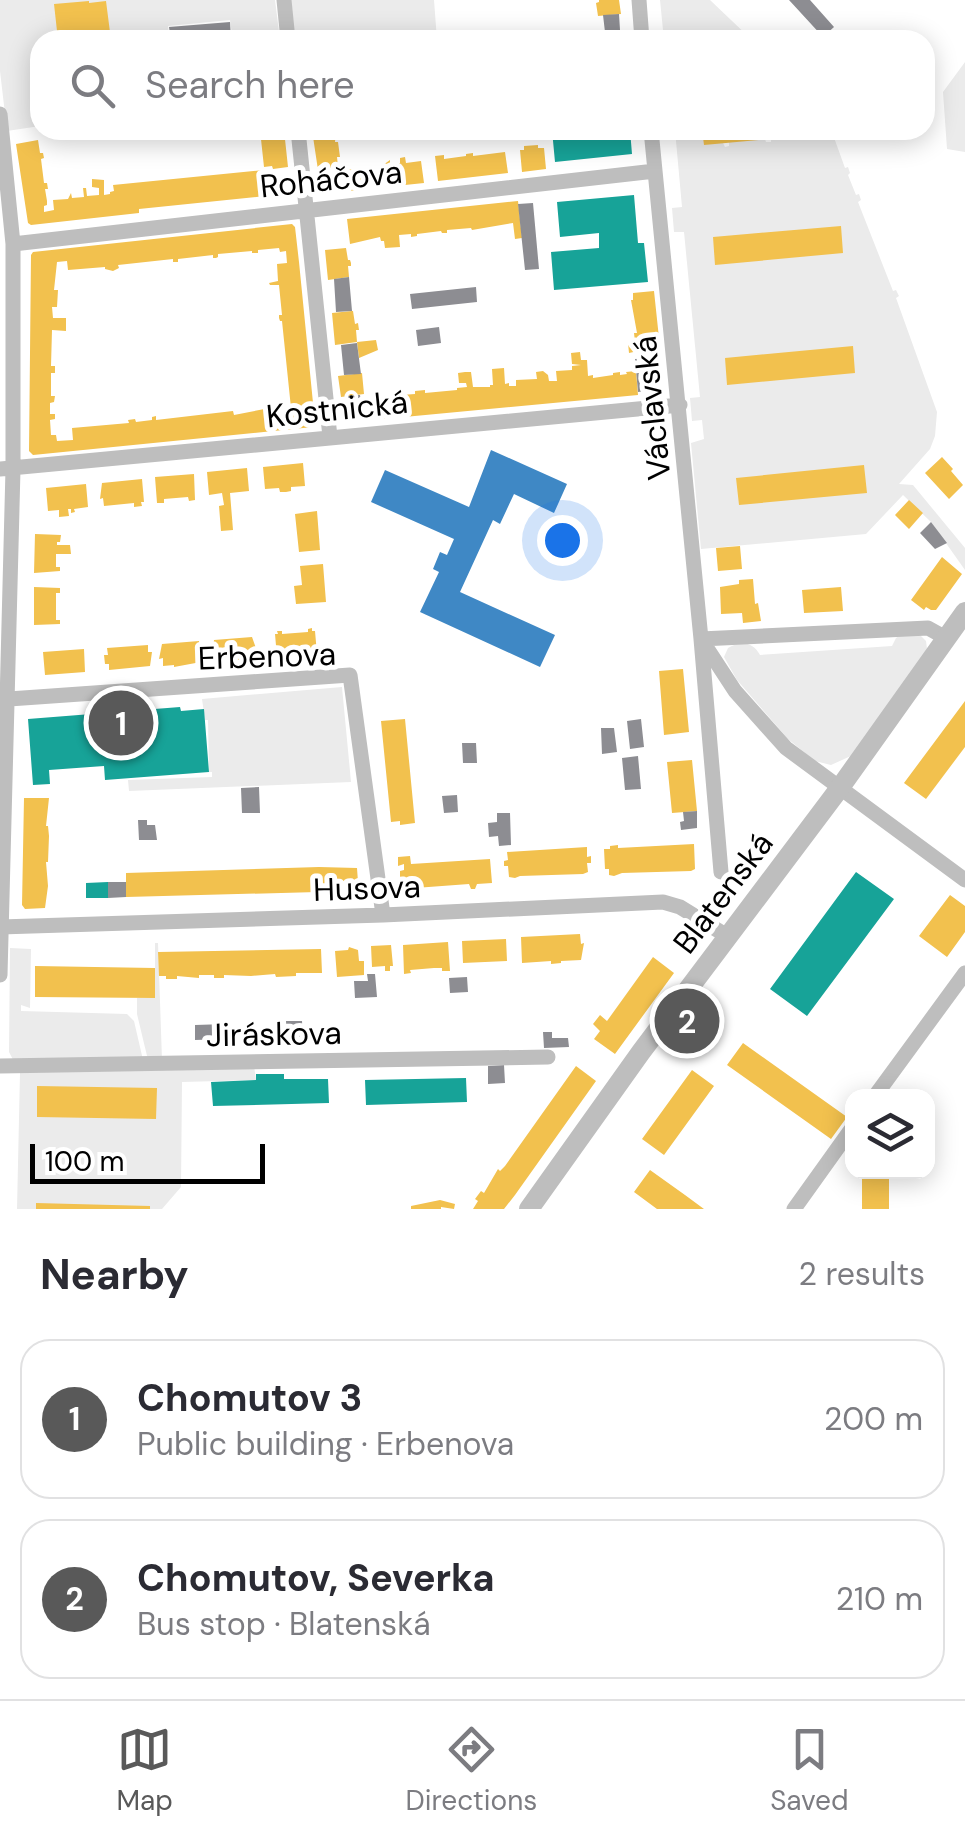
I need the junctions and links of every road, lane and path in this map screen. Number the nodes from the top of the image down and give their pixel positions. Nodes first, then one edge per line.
1 (284, 0) edge
2 (639, 0) edge
3 (287, 30) edge
4 (641, 30) edge
5 (0, 114) edge
6 (299, 140) edge
7 (652, 140) edge
8 (655, 172) junction
9 (306, 210) junction
10 (13, 244) junction
11 (680, 405) junction
12 (330, 437) junction
13 (6, 469) edge
14 (965, 612) edge
15 (946, 638) junction
16 (701, 639) junction
17 (8, 698) junction
18 (839, 789) junction
19 (721, 872) dead end
20 (965, 880) edge
21 (383, 915) junction
22 (1, 927) edge
23 (728, 936) junction
24 (965, 973) edge
25 (0, 975) edge
26 (548, 1057) dead end
27 (0, 1066) edge
28 (880, 1089) edge
29 (845, 1138) edge
30 (529, 1209) edge
31 (794, 1209) edge

1 - 3 street
2 - 4 street
5 - 10 street
6 - 9 street
7 - 8 street, Václavská
8 - 9 street, Roháčova
8 - 11 street, Václavská
9 - 10 street, Roháčova
9 - 12 street
10 - 13 street
11 - 12 street, Kostnická
11 - 16 street, Václavská
12 - 13 street, Kostnická
13 - 17 street
14 - 15 street, Blatenská
15 - 16 street
15 - 18 street, Blatenská
16 - 18 street, Václavská
16 - 19 street, Václavská
17 - 21 street, Erbenova
17 - 22 street
18 - 20 street, Václavská
18 - 23 street, Blatenská
21 - 22 street, Husova
21 - 23 street, Husova
22 - 25 street
23 - 30 street, Blatenská
24 - 28 street
26 - 27 street, Jiráskova
29 - 31 street

